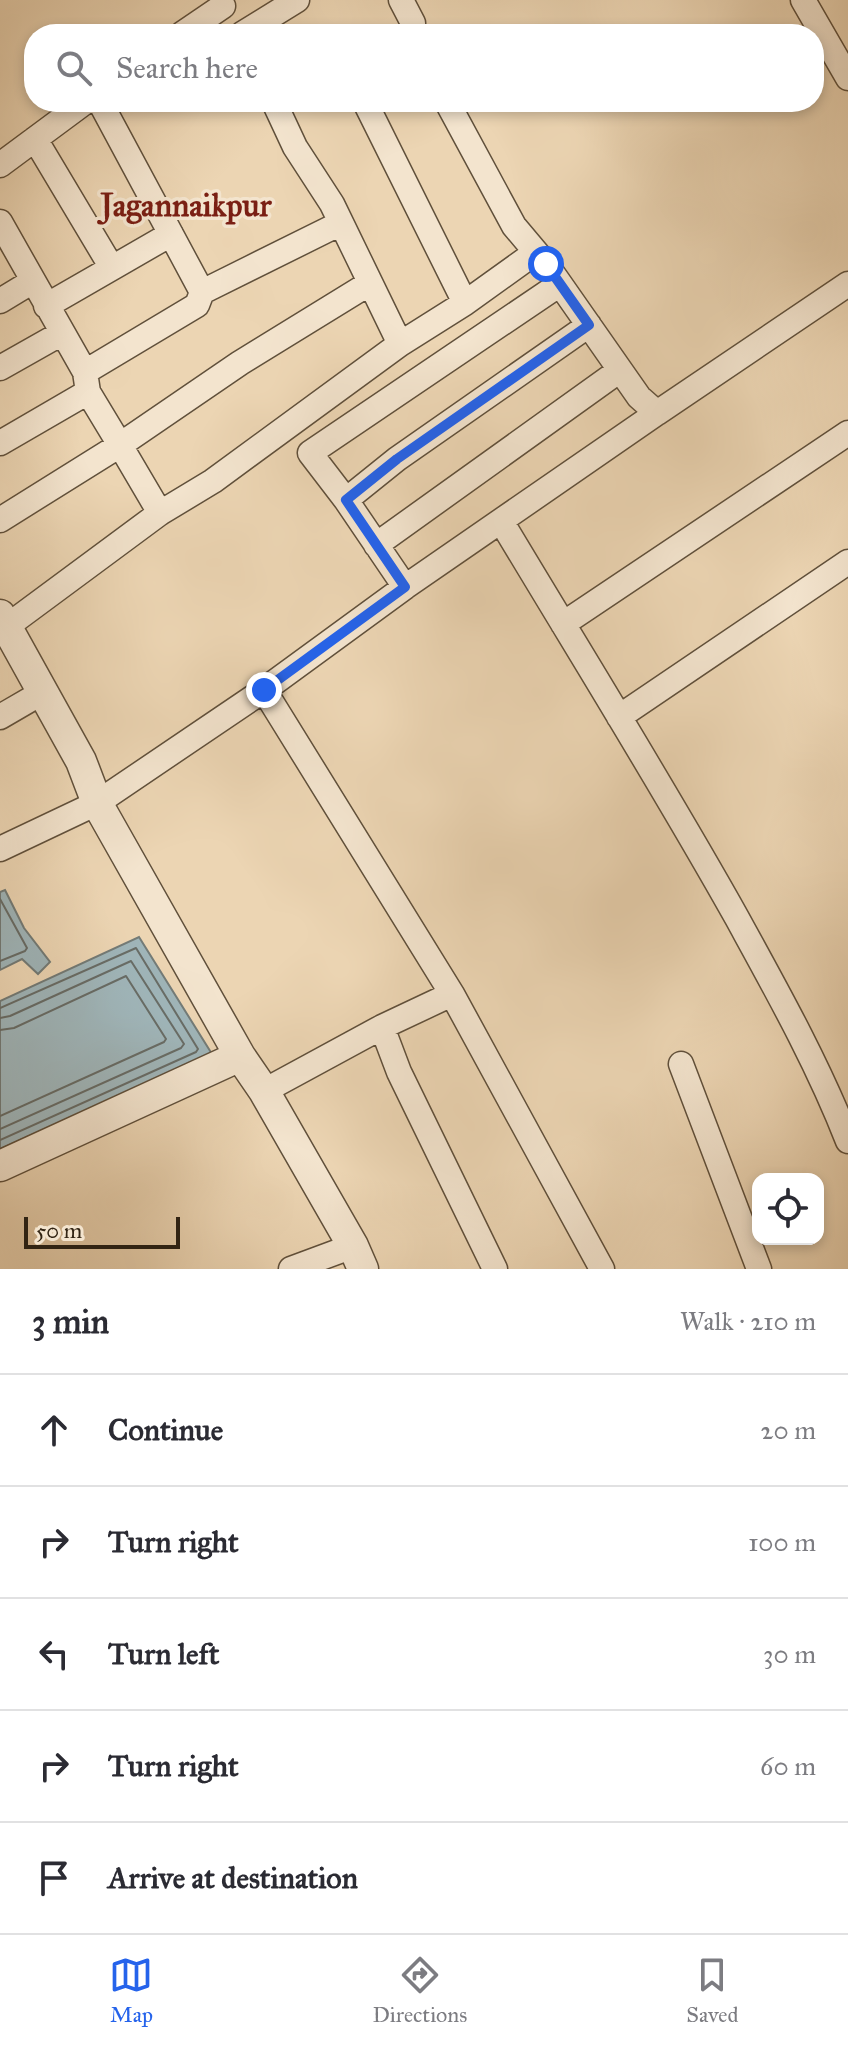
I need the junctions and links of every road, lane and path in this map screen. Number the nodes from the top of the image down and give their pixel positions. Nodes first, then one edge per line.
1 (297, 0) edge
2 (401, 0) edge
3 (803, 0) edge
4 (221, 3) edge
5 (195, 24) edge
6 (234, 24) edge
7 (257, 24) edge
8 (405, 24) edge
9 (817, 24) edge
10 (824, 36) edge
11 (848, 78) edge
12 (71, 112) edge
13 (105, 112) edge
14 (279, 112) edge
15 (370, 112) edge
16 (452, 112) edge
17 (35, 139) junction
18 (0, 165) edge
19 (0, 222) edge
20 (341, 223) junction
21 (171, 234) junction
22 (536, 252) junction
23 (112, 268) junction
24 (33, 281) junction
25 (370, 283) junction
26 (560, 284) junction
27 (848, 284) edge
28 (202, 292) junction
29 (0, 301) edge
30 (465, 303) junction
31 (46, 306) junction
32 (589, 325) junction
33 (62, 333) junction
34 (400, 344) junction
35 (0, 368) edge
36 (620, 370) junction
37 (86, 382) junction
38 (657, 413) junction
39 (848, 433) edge
40 (0, 443) edge
41 (120, 445) junction
42 (346, 500) junction
43 (160, 513) junction
44 (0, 520) edge
45 (501, 521) junction
46 (376, 545) junction
47 (848, 562) edge
48 (405, 587) junction
49 (3, 621) edge
50 (563, 624) junction
51 (264, 690) junction
52 (43, 692) junction
53 (0, 717) edge
54 (619, 717) junction
55 (97, 803) junction
56 (0, 849) edge
57 (452, 994) junction
58 (382, 1027) junction
59 (240, 1056) junction
60 (681, 1064) dead end
61 (264, 1091) junction
62 (848, 1141) edge
63 (0, 1166) edge
64 (358, 1257) edge
65 (291, 1269) edge
66 (495, 1269) edge
67 (602, 1269) edge
68 (759, 1269) edge

1 - 7 street
2 - 8 street
3 - 9 street
4 - 5 street
4 - 6 street
10 - 11 street
12 - 17 street
13 - 21 street
14 - 20 street
15 - 30 street
16 - 22 street
17 - 18 street
17 - 23 street
19 - 24 street
20 - 25 street
20 - 28 street
21 - 23 street
21 - 28 street
22 - 26 street
22 - 30 street
23 - 31 street
24 - 29 street
24 - 31 street
25 - 34 street
25 - 41 street
26 - 32 street
26 - 42 street
27 - 38 street
28 - 37 street
30 - 34 street
31 - 33 street
32 - 36 street
32 - 42 street
33 - 35 street
33 - 37 street
34 - 43 street
36 - 38 street
36 - 46 street
37 - 40 street
37 - 41 street
38 - 45 street
39 - 50 street
41 - 43 street
41 - 44 street
42 - 46 street
43 - 49 street
45 - 48 street
45 - 50 street
46 - 48 street
47 - 54 street
48 - 51 street
49 - 52 street
50 - 54 street
51 - 55 street
51 - 57 street
52 - 53 street
52 - 55 street
54 - 62 street
55 - 56 street
55 - 59 street
57 - 58 street
57 - 67 street
58 - 61 street
58 - 66 street
59 - 61 street
59 - 63 street
60 - 68 street
61 - 64 street
64 - 65 street

